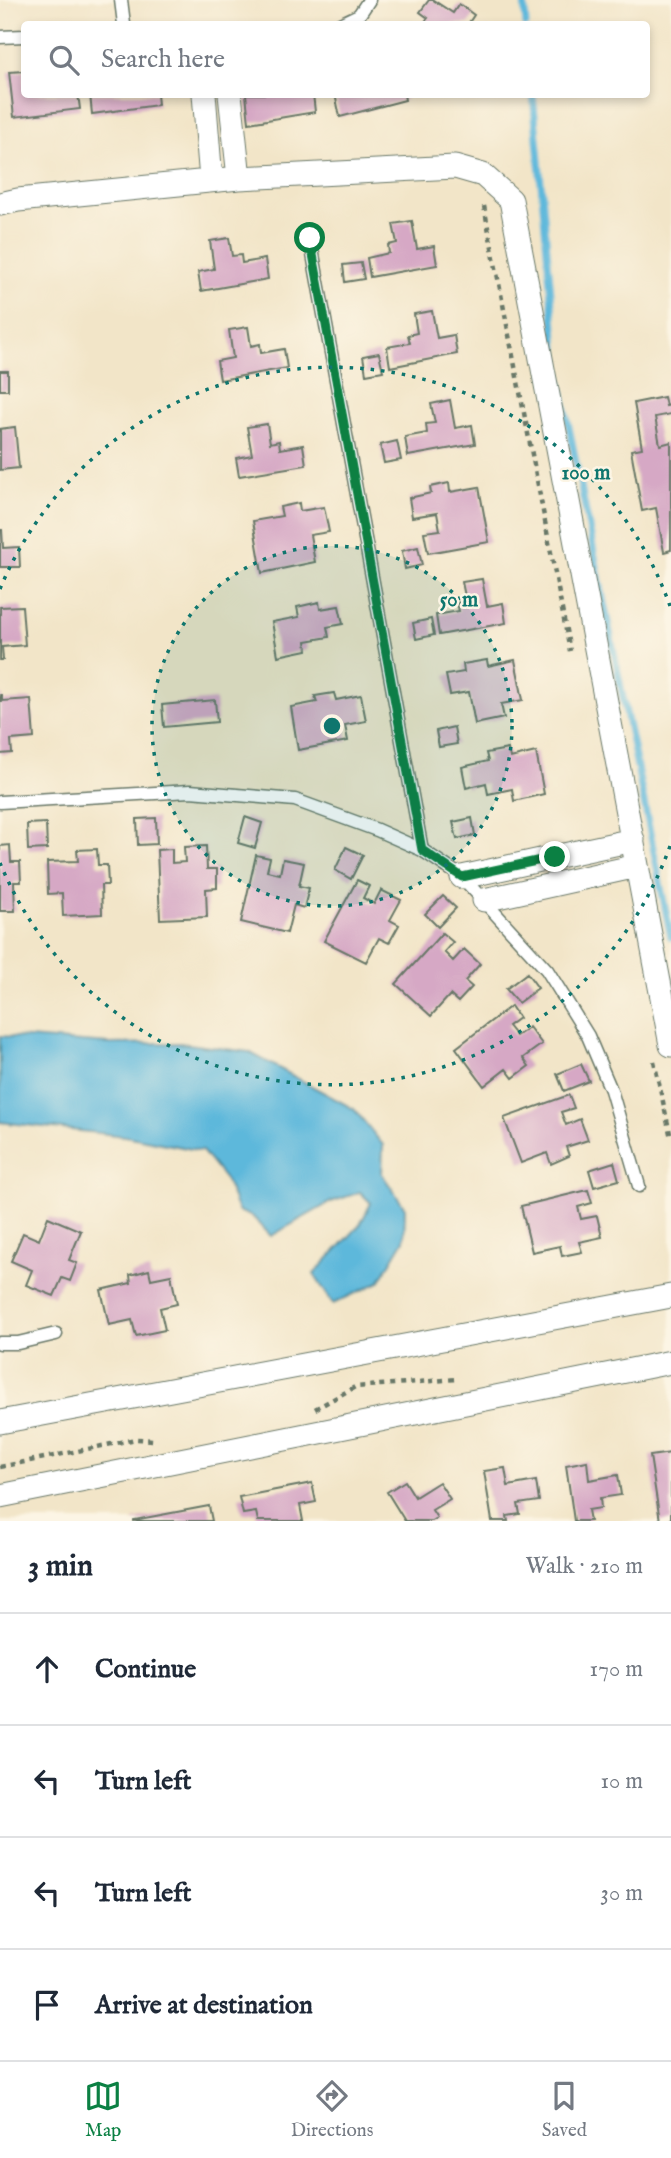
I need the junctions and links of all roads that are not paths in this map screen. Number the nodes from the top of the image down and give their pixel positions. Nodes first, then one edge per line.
1 (121, 0) edge
2 (369, 0) edge
3 (124, 21) edge
4 (346, 21) edge
5 (21, 36) edge
6 (0, 37) edge
7 (204, 98) edge
8 (230, 98) edge
9 (239, 178) junction
10 (211, 180) junction
11 (6, 200) edge
12 (310, 238) dead end
13 (0, 803) edge
14 (632, 840) junction
15 (422, 850) junction
16 (637, 866) junction
17 (462, 877) junction
18 (484, 900) junction
19 (671, 1045) edge
20 (639, 1186) dead end
21 (671, 1296) edge
22 (56, 1334) dead end
23 (0, 1343) edge
24 (671, 1362) edge
25 (0, 1422) edge
26 (0, 1496) edge

1 - 3 lane
2 - 4 lane
5 - 6 lane
7 - 10 street
8 - 9 street
9 - 10 street
9 - 14 street
10 - 11 street
12 - 15 lane
13 - 15 lane
14 - 16 street
14 - 17 street
15 - 17 lane
16 - 18 street
16 - 19 street
17 - 18 lane
18 - 20 lane
21 - 25 street
22 - 23 lane
24 - 26 street

